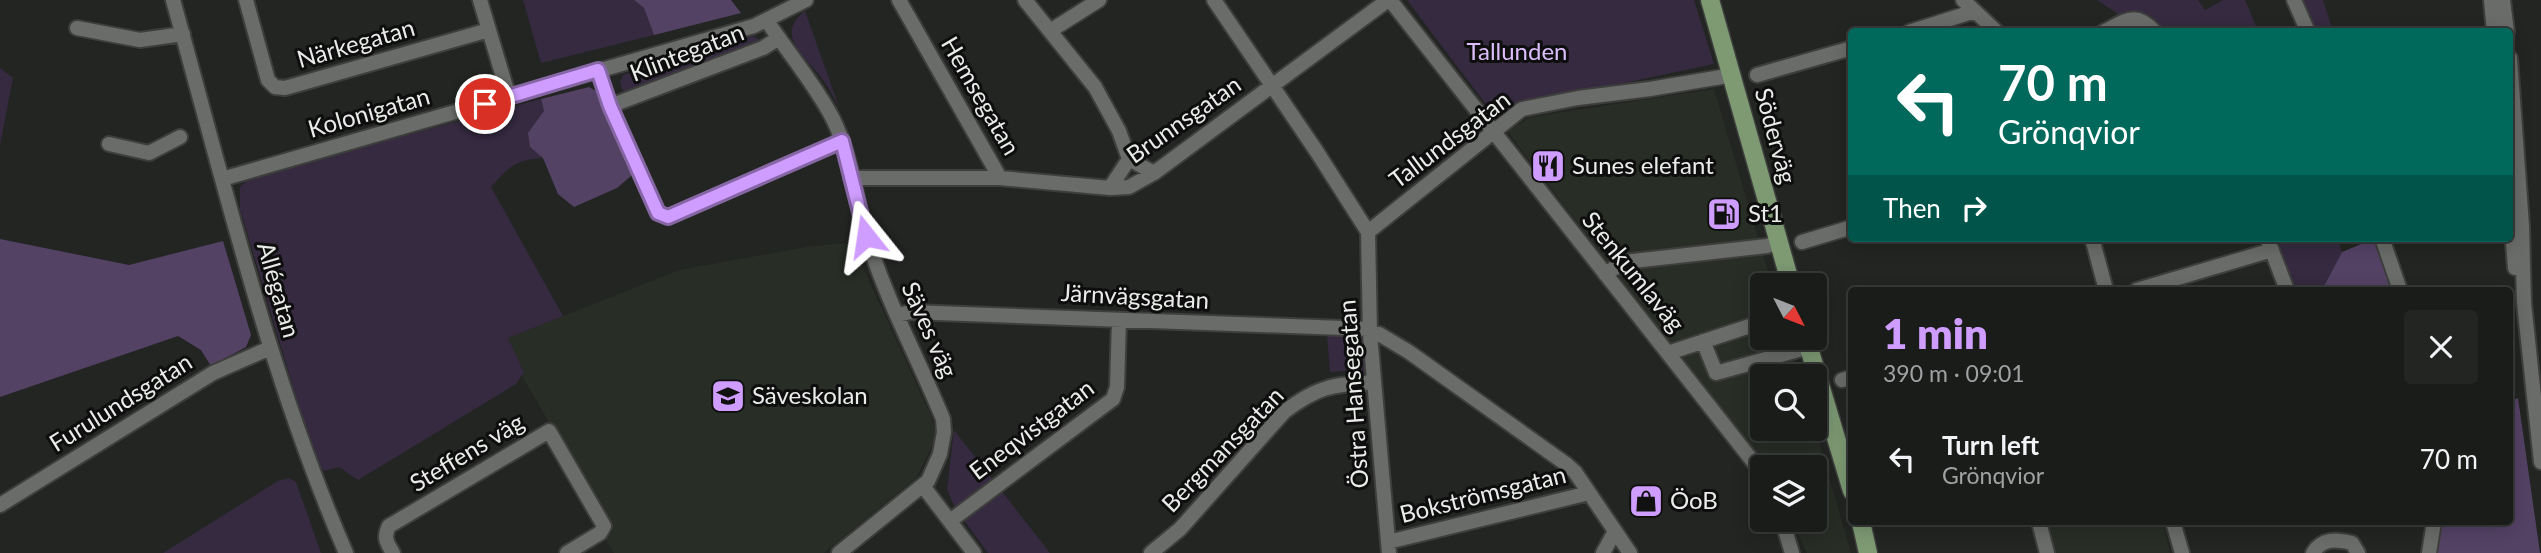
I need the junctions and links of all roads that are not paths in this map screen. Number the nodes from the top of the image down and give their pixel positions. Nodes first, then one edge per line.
1 (173, 0) edge
2 (480, 0) edge
3 (806, 0) edge
4 (899, 0) edge
5 (1025, 0) edge
6 (1099, 0) edge
7 (1214, 0) edge
8 (1389, 0) edge
9 (1710, 0) edge
10 (1962, 0) edge
11 (2294, 0) edge
12 (2491, 0) edge
13 (2503, 0) edge
14 (248, 1) edge
15 (1975, 12) junction
16 (767, 21) junction
17 (76, 24) dead end
18 (1922, 28) edge
19 (1993, 28) edge
20 (2112, 28) edge
21 (2151, 28) edge
22 (2306, 28) edge
23 (2494, 28) edge
24 (2506, 28) edge
25 (489, 30) junction
26 (1050, 31) junction
27 (183, 34) junction
28 (779, 38) junction
29 (1848, 49) edge
30 (598, 70) junction
31 (1733, 75) junction
32 (1757, 75) dead end
33 (1272, 86) junction
34 (509, 97) junction
35 (2513, 100) edge
36 (610, 106) junction
37 (1494, 131) junction
38 (180, 137) dead end
39 (108, 140) dead end
40 (842, 141) junction
41 (1129, 159) junction
42 (1154, 173) junction
43 (851, 178) junction
44 (1000, 178) junction
45 (222, 179) junction
46 (1110, 188) junction
47 (1848, 228) edge
48 (1368, 232) junction
49 (2513, 239) edge
50 (1778, 242) junction
51 (1802, 242) dead end
52 (2093, 242) edge
53 (2383, 242) edge
54 (2269, 244) edge
55 (1787, 273) edge
56 (1605, 274) junction
57 (2105, 287) edge
58 (2146, 287) edge
59 (2286, 287) edge
60 (2399, 287) edge
61 (2524, 303) junction
62 (897, 315) junction
63 (1119, 320) junction
64 (1750, 326) edge
65 (1370, 332) junction
66 (1703, 341) junction
67 (270, 348) junction
68 (1784, 350) edge
69 (1810, 350) edge
70 (1668, 353) junction
71 (2536, 373) edge
72 (1374, 382) junction
73 (1750, 458) edge
74 (2541, 462) edge
75 (1848, 477) edge
76 (923, 486) junction
77 (1589, 493) junction
78 (0, 505) edge
79 (950, 521) junction
80 (1862, 525) edge
81 (2040, 525) edge
82 (2174, 525) edge
83 (2434, 525) edge
84 (1615, 531) junction
85 (1786, 532) edge
86 (1389, 548) edge
87 (1867, 551) edge
88 (346, 553) edge
89 (393, 553) edge
90 (567, 553) edge
91 (839, 553) edge
92 (974, 553) edge
93 (1151, 553) edge
94 (1603, 553) edge
95 (1629, 553) edge
96 (1792, 553) edge
97 (2047, 553) edge
98 (2182, 553) edge
99 (2313, 553) edge
100 (2358, 553) edge
101 (2429, 553) edge

1 - 27 street, Allégatan
2 - 25 street
3 - 16 street, Kolonigatan
4 - 44 street, Hemsegatan
5 - 26 street
6 - 26 street
7 - 33 street
8 - 33 street, Brunnsgatan
8 - 37 street, Stenkumlaväg
9 - 31 main road, Söderväg
10 - 15 street
11 - 22 street
12 - 23 street
13 - 24 street
14 - 25 street, Närkegatan
15 - 18 street
15 - 19 street
16 - 28 street, Säves väg
16 - 30 street, Kolonigatan
17 - 27 street
20 - 21 street
25 - 34 street
26 - 41 street
27 - 45 street, Allégatan
28 - 36 street, Klintegatan
28 - 40 street, Säves väg
29 - 32 street
30 - 34 street, Kolonigatan
30 - 36 street
31 - 37 street, Tallundsgatan
31 - 50 main road, Söderväg
33 - 42 street, Brunnsgatan
33 - 48 street
34 - 45 street, Kolonigatan
35 - 61 street
36 - 40 street
37 - 48 street, Tallundsgatan
37 - 56 street, Stenkumlaväg
38 - 39 street
40 - 43 street, Säves väg
41 - 42 street
41 - 46 street
42 - 46 street, Brunnsgatan
43 - 44 street, Brunnsgatan
43 - 62 street, Säves väg
44 - 46 street, Brunnsgatan
45 - 67 street, Allégatan
47 - 51 street
48 - 65 street, Östra Hansegatan
49 - 61 street
50 - 55 main road, Söderväg
50 - 56 street
52 - 57 street
53 - 60 street
54 - 58 street
54 - 59 street
56 - 70 street, Stenkumlaväg
61 - 71 street
62 - 63 street, Järnvägsgatan
62 - 76 street, Säves väg
63 - 65 street, Järnvägsgatan
63 - 79 street, Eneqvistgatan
64 - 66 street
65 - 72 street, Östra Hansegatan
65 - 77 street, Järnvägsgatan
66 - 68 street
66 - 70 street
67 - 78 street, Furulundsgatan
67 - 88 street, Allégatan
69 - 75 main road
70 - 73 street, Stenkumlaväg
71 - 74 street
72 - 86 street, Östra Hansegatan
72 - 93 street, Bergmansgatan
76 - 79 street
76 - 91 street, Säves väg
77 - 84 street, Järnvägsgatan
77 - 86 street, Bokströmsgatan
79 - 92 street
80 - 87 main road
81 - 97 street
82 - 98 street
83 - 101 street
84 - 94 street
84 - 95 street, Järnvägsgatan
85 - 96 street
89 - 90 street, Steffens väg
99 - 100 street

